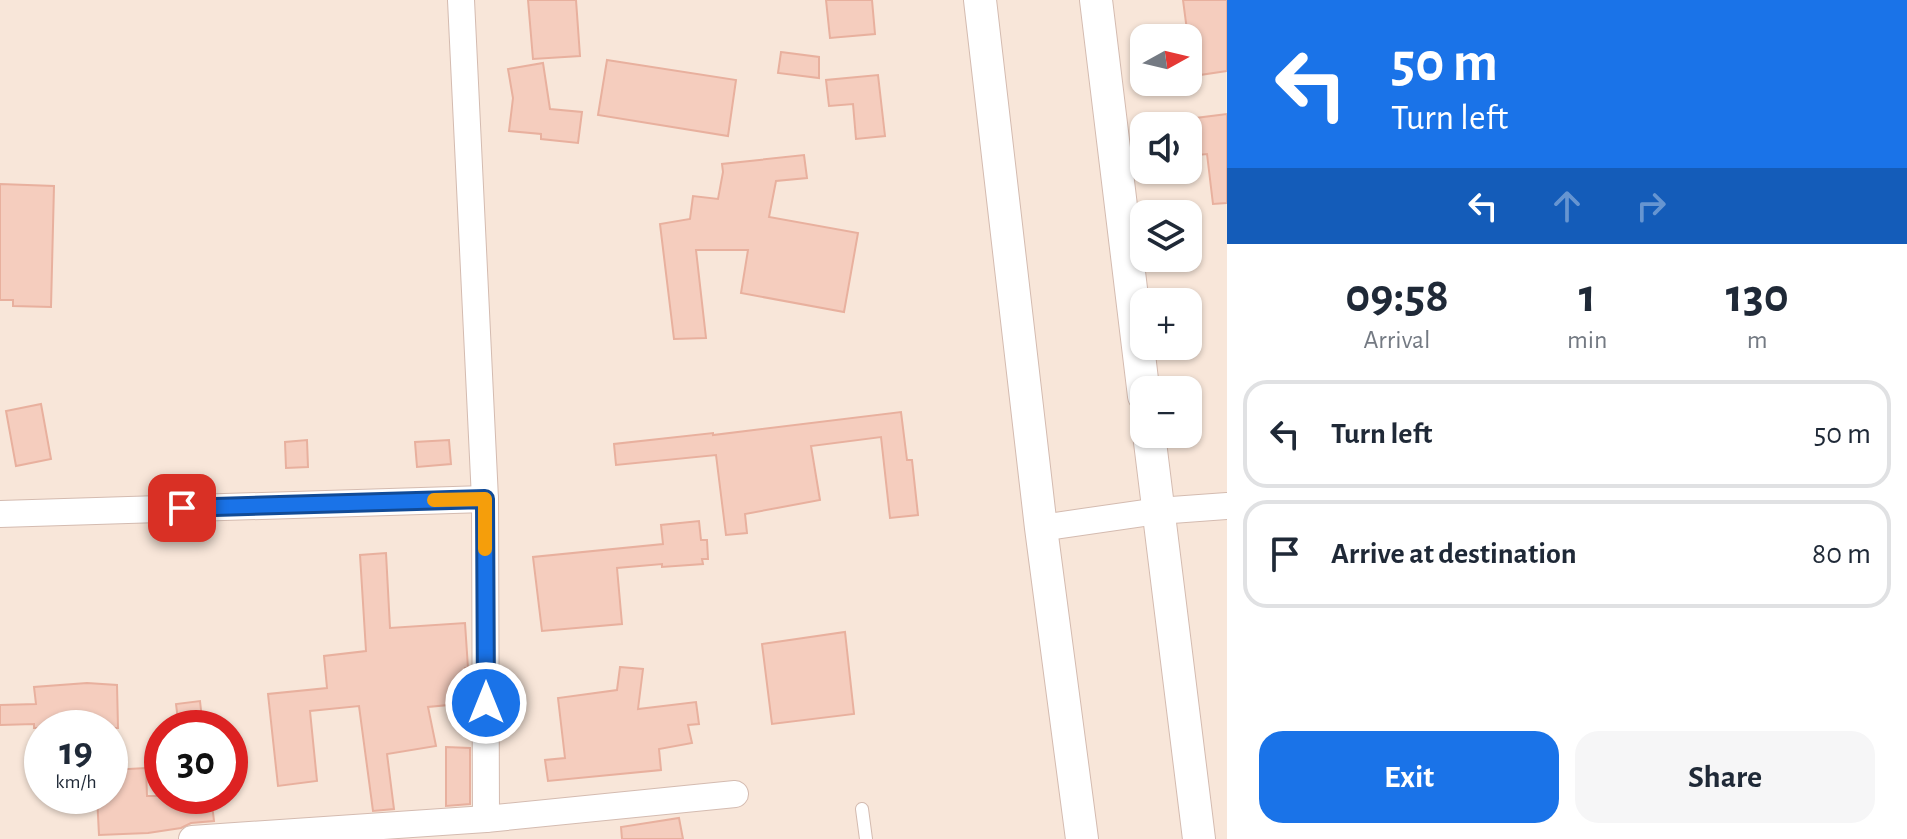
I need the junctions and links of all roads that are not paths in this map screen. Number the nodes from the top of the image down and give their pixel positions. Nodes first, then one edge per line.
1 (461, 0) edge
2 (980, 0) edge
3 (1096, 0) edge
4 (1142, 376) edge
5 (1151, 448) edge
6 (485, 499) junction
7 (1227, 506) edge
8 (1158, 511) junction
9 (0, 514) edge
10 (1041, 528) junction
11 (735, 794) dead end
12 (862, 809) dead end
13 (486, 819) junction
14 (192, 839) edge
15 (866, 839) edge
16 (1082, 839) edge
17 (1199, 839) edge

1 - 6 street
2 - 10 street
3 - 4 street
5 - 8 street
6 - 9 street
6 - 13 street
7 - 8 street
8 - 10 street
8 - 17 street
10 - 16 street
11 - 13 street
12 - 15 lane
13 - 14 street

